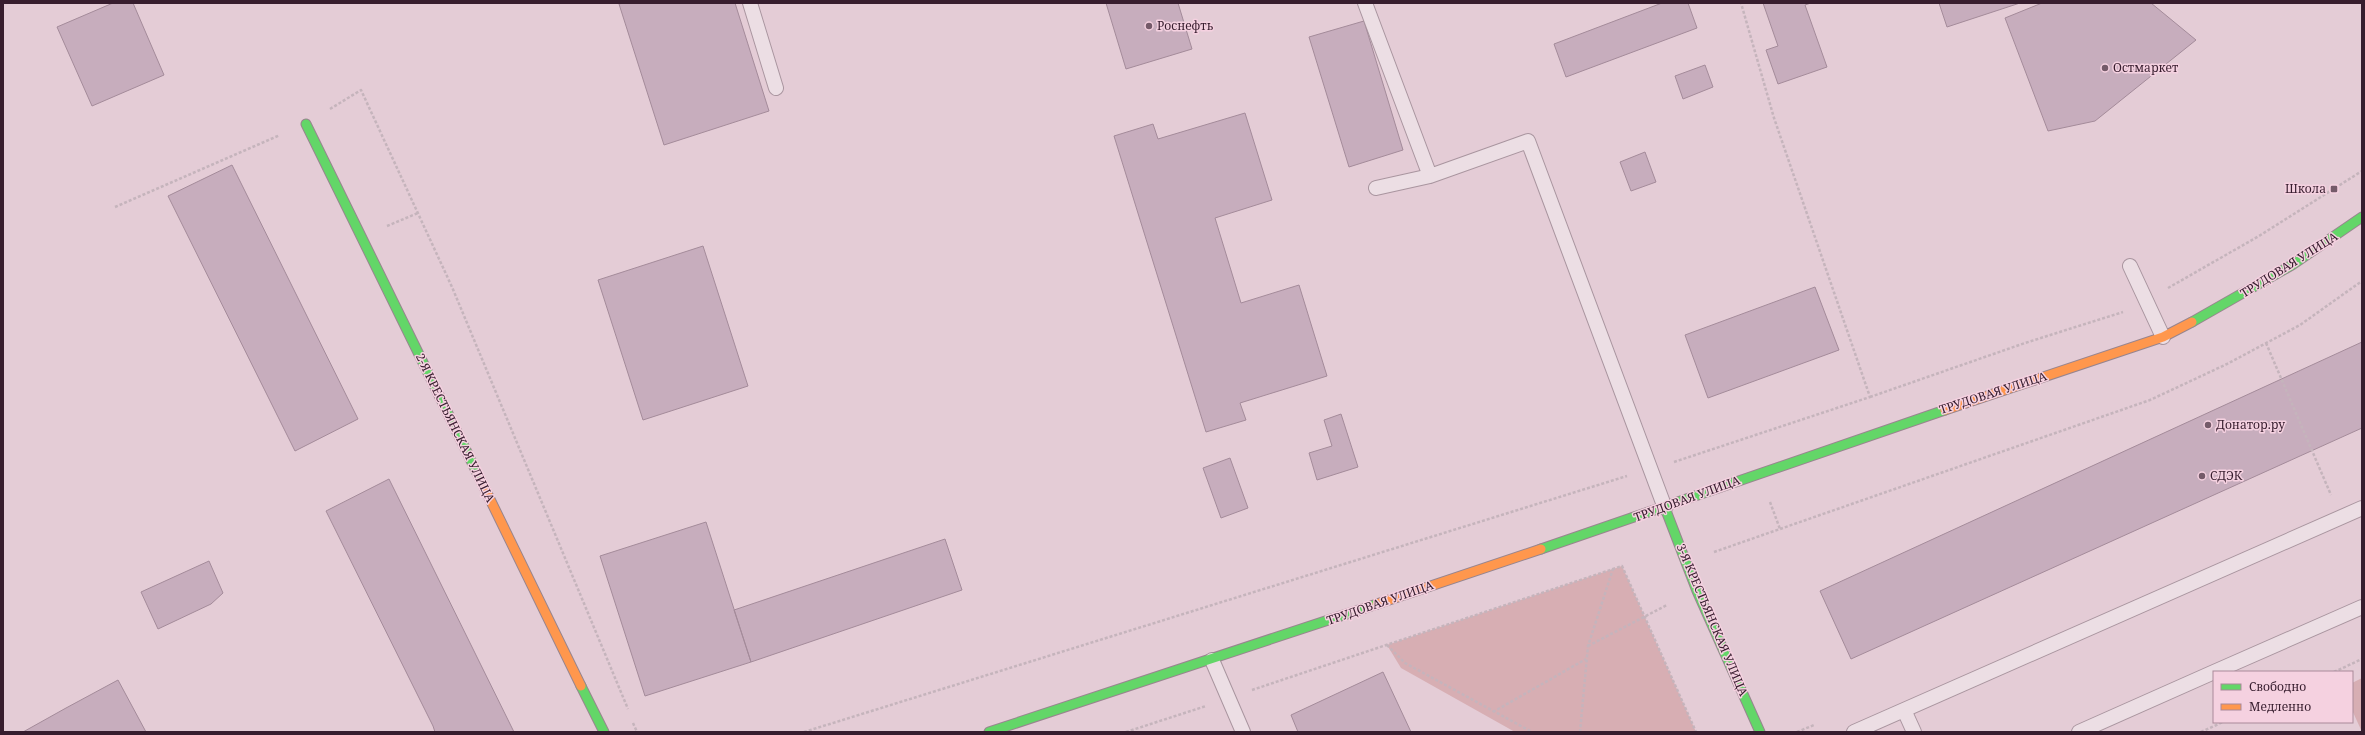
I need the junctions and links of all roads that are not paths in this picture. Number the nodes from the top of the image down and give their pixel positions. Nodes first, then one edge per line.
1 (750, 3) edge
2 (1365, 3) edge
3 (776, 88) dead end
4 (306, 124) road end
5 (1430, 176) junction
6 (1376, 188) dead end
7 (2362, 217) edge
8 (2130, 266) dead end
9 (2163, 337) junction
10 (1665, 508) junction
11 (2362, 508) edge
12 (2362, 607) edge
13 (1212, 660) junction
14 (2216, 671) edge
15 (2213, 672) edge
16 (1904, 710) junction
17 (604, 732) edge
18 (989, 732) edge
19 (1242, 732) edge
20 (1760, 732) edge
21 (1854, 732) edge
22 (1914, 732) edge
23 (2079, 732) edge

1 - 3 lane
2 - 5 lane
4 - 17 main road, 2-Я КРЕСТЬЯНСКАЯ УЛИЦА
5 - 6 lane
5 - 10 lane
7 - 9 main road, ТРУДОВАЯ УЛИЦА
8 - 9 lane
9 - 10 main road, ТРУДОВАЯ УЛИЦА
10 - 13 main road, ТРУДОВАЯ УЛИЦА
10 - 20 main road, 3-Я КРЕСТЬЯНСКАЯ УЛИЦА
11 - 16 lane
12 - 14 lane
13 - 18 main road, ТРУДОВАЯ УЛИЦА
13 - 19 lane
15 - 23 lane
16 - 21 lane
16 - 22 lane

